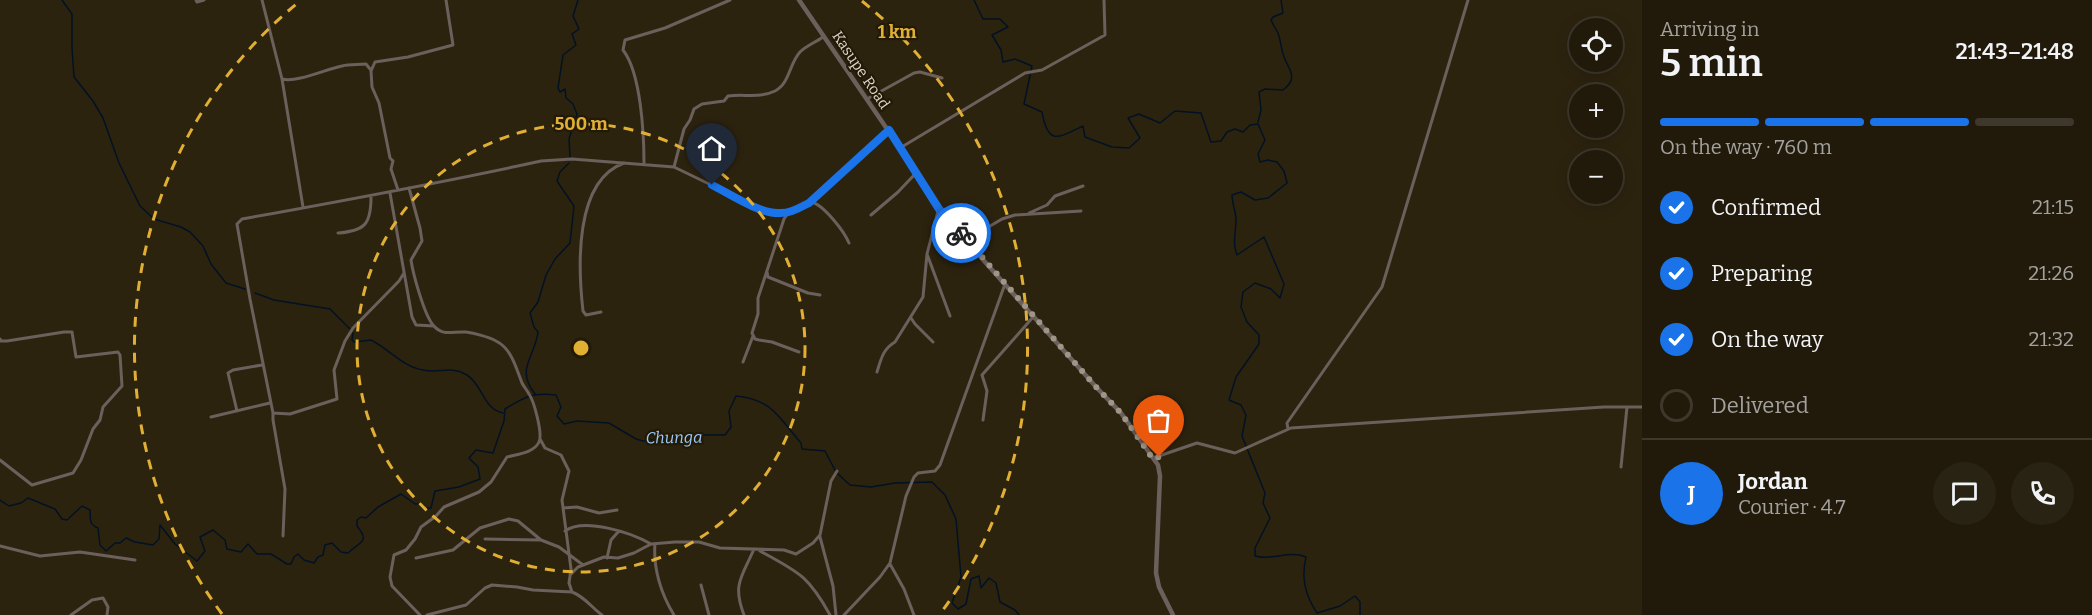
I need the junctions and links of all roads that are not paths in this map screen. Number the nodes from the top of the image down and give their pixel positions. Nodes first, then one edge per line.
1 (196, 0) edge
2 (204, 0) edge
3 (446, 0) edge
4 (730, 0) edge
5 (799, 0) edge
6 (1104, 0) edge
7 (1468, 0) edge
8 (262, 1) edge
9 (824, 37) junction
10 (371, 70) junction
11 (942, 78) dead end
12 (282, 79) junction
13 (865, 99) junction
14 (889, 130) junction
15 (900, 148) junction
16 (626, 162) junction
17 (644, 164) junction
18 (674, 167) junction
19 (916, 173) junction
20 (1083, 186) dead end
21 (410, 188) junction
22 (398, 190) junction
23 (390, 194) junction
24 (371, 197) junction
25 (809, 203) junction
26 (303, 207) junction
27 (939, 209) junction
28 (789, 211) junction
29 (1081, 211) dead end
30 (1025, 214) junction
31 (871, 215) dead end
32 (338, 233) dead end
33 (963, 236) junction
34 (849, 243) dead end
35 (927, 254) junction
36 (411, 258) junction
37 (403, 268) junction
38 (766, 271) junction
39 (404, 273) junction
40 (1005, 284) junction
41 (820, 295) dead end
42 (601, 312) dead end
43 (950, 316) dead end
44 (1034, 316) junction
45 (911, 318) junction
46 (434, 326) junction
47 (753, 336) junction
48 (0, 339) edge
49 (933, 342) dead end
50 (799, 352) dead end
51 (743, 362) dead end
52 (262, 365) junction
53 (877, 372) dead end
54 (270, 403) junction
55 (1642, 407) edge
56 (1627, 408) junction
57 (237, 411) junction
58 (273, 413) junction
59 (211, 417) dead end
60 (983, 420) dead end
61 (1288, 429) junction
62 (540, 439) junction
63 (1153, 459) junction
64 (0, 460) edge
65 (1622, 467) dead end
66 (836, 473) dead end
67 (563, 508) junction
68 (617, 510) dead end
69 (565, 531) junction
70 (618, 532) junction
71 (820, 535) junction
72 (283, 536) dead end
73 (485, 539) dead end
74 (541, 540) junction
75 (653, 544) junction
76 (0, 546) edge
77 (756, 549) junction
78 (568, 554) junction
79 (417, 558) dead end
80 (608, 558) junction
81 (135, 560) dead end
82 (890, 563) junction
83 (583, 565) junction
84 (570, 575) junction
85 (701, 585) dead end
86 (572, 592) junction
87 (437, 614) edge
88 (71, 615) edge
89 (107, 615) edge
90 (420, 615) edge
91 (428, 615) edge
92 (602, 615) edge
93 (674, 615) edge
94 (709, 615) edge
95 (744, 615) edge
96 (830, 615) edge
97 (836, 615) edge
98 (844, 615) edge
99 (914, 615) edge
100 (1173, 615) edge

1 - 2 street
3 - 10 street
4 - 17 street
5 - 9 street, Kasupe Road
6 - 15 street
7 - 61 street
8 - 12 street
9 - 13 street, Kasupe Road
9 - 18 street
10 - 12 street
10 - 22 street
11 - 13 street
12 - 26 street
13 - 14 street, Kasupe Road
14 - 15 street, Kasupe Road
14 - 25 street
15 - 19 street, Kasupe Road
16 - 17 street
16 - 21 street
16 - 42 street
17 - 18 street
18 - 28 street
19 - 27 street, Kasupe Road
19 - 31 street
20 - 30 street
21 - 22 street
21 - 36 street
22 - 23 street
23 - 24 street
23 - 37 street
24 - 26 street
24 - 32 street
25 - 28 street
25 - 34 street
26 - 52 street
27 - 33 street, Kasupe Road
27 - 35 street
28 - 38 street
29 - 30 street
30 - 33 street
33 - 40 street, Kasupe Road
35 - 43 street
35 - 45 street
36 - 37 street
36 - 46 street
37 - 39 street
38 - 41 street
38 - 47 street
39 - 46 street
39 - 58 street
40 - 44 street, Kasupe Road
40 - 82 street
44 - 60 street
44 - 63 street, Kasupe Road
45 - 49 street
45 - 53 street
46 - 62 street
47 - 50 street
47 - 51 street
48 - 64 street
52 - 54 street
52 - 57 street
54 - 57 street
54 - 58 street
55 - 56 street
56 - 61 street
56 - 65 street
57 - 59 street
58 - 72 street
61 - 63 street
62 - 67 street
62 - 90 street
63 - 100 street
66 - 71 street
67 - 68 street
67 - 69 street
69 - 70 street
69 - 78 street
70 - 75 street
70 - 80 street
71 - 77 street
71 - 97 street
73 - 74 street
74 - 78 street
74 - 79 street
75 - 77 street
75 - 80 street
75 - 93 street
76 - 81 street
77 - 95 street
77 - 96 street
78 - 83 street
78 - 84 street
80 - 83 street
82 - 98 street
82 - 99 street
83 - 84 street
84 - 86 street
85 - 94 street
86 - 87 street
86 - 92 street
87 - 91 street
88 - 89 street

